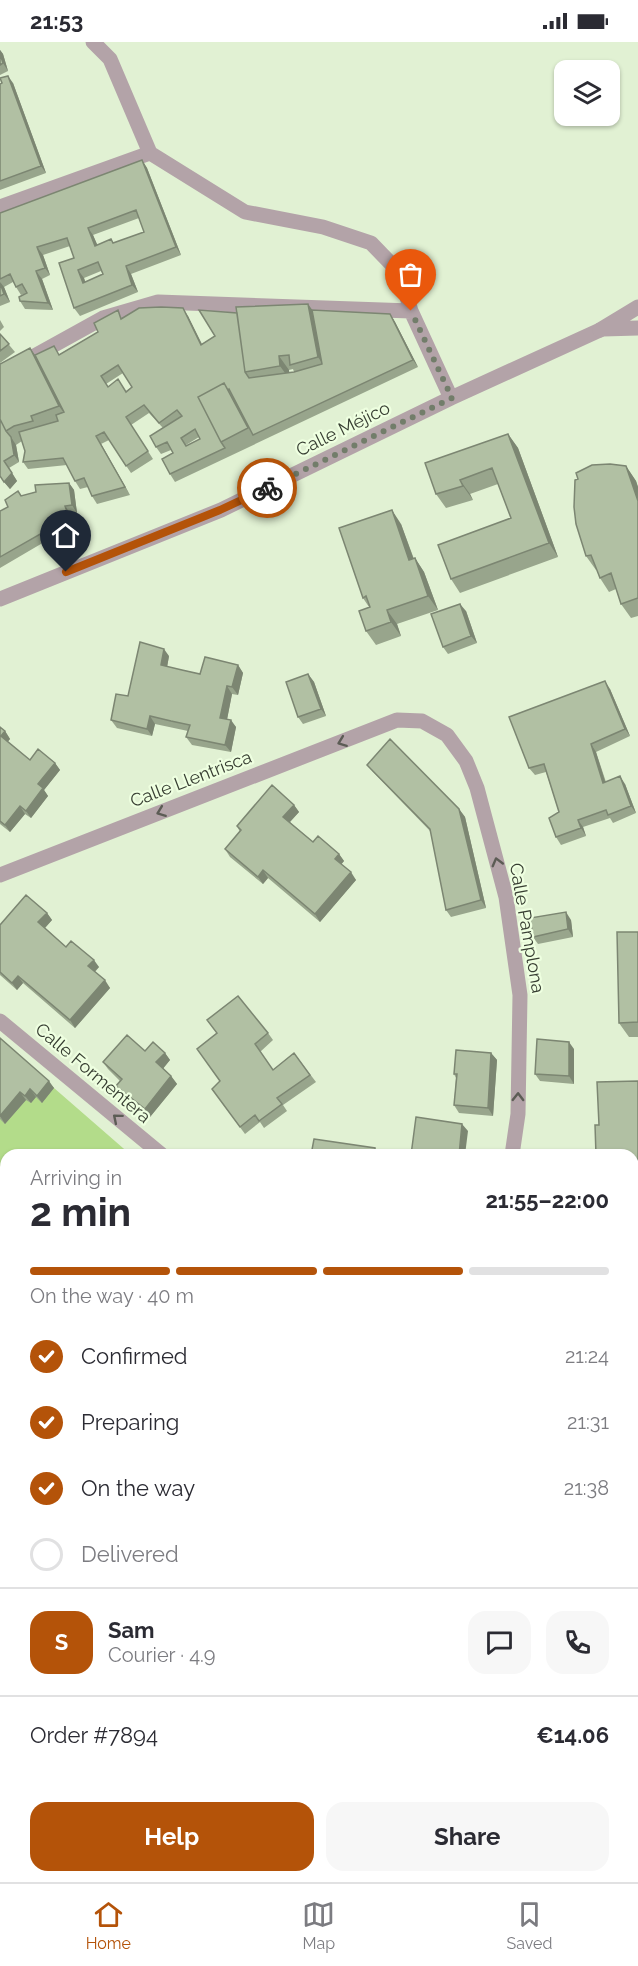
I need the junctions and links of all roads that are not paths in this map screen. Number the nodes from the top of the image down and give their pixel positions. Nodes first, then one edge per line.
1 (93, 42) edge
2 (150, 153) junction
3 (0, 207) edge
4 (638, 307) edge
5 (411, 311) junction
6 (638, 319) edge
7 (638, 328) edge
8 (600, 330) junction
9 (0, 375) edge
10 (452, 398) junction
11 (0, 599) edge
12 (397, 720) joint
13 (0, 875) edge
14 (0, 1021) edge
15 (155, 1149) edge
16 (513, 1149) edge

1 - 2 street
2 - 3 street
2 - 5 street
4 - 8 street
5 - 9 street
5 - 10 street
6 - 8 street
7 - 8 street
8 - 10 street, Calle Méjico
10 - 11 street, Calle Méjico
12 -> 13 street, Calle Llentrisca
16 -> 12 street, Calle Pamplona
15 -> 14 street, Calle Formentera

